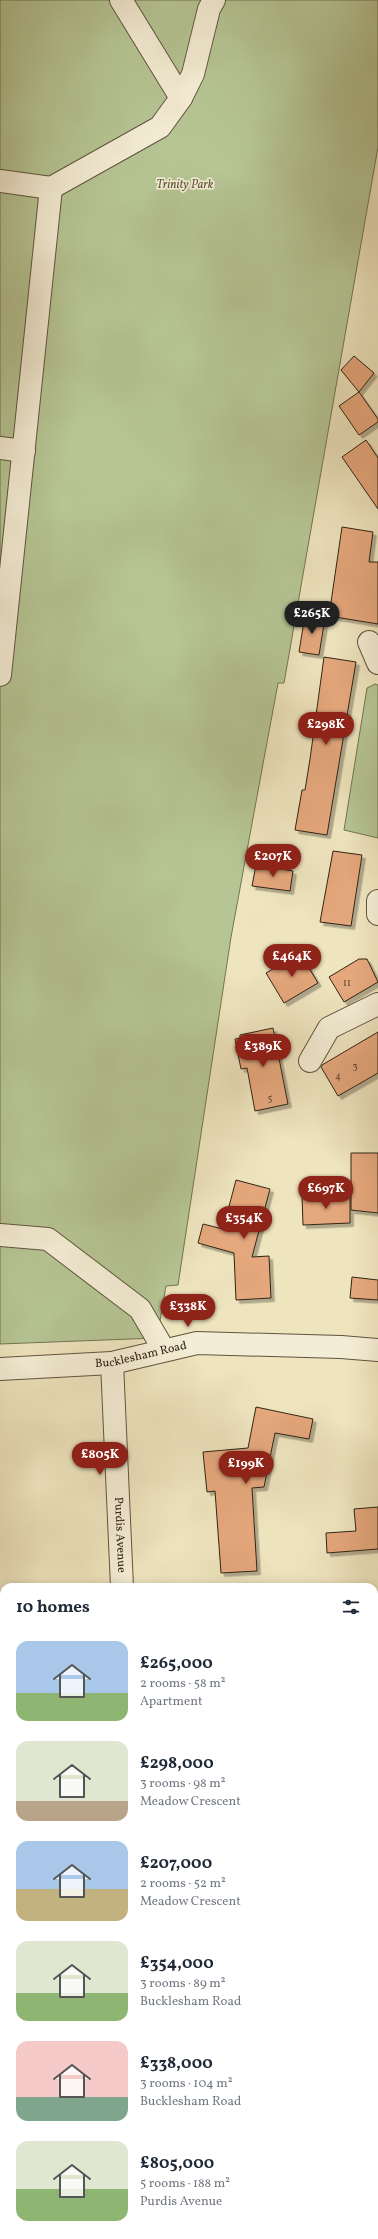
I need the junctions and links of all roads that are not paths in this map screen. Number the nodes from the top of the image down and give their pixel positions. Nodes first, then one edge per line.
1 (121, 0) edge
2 (214, 0) edge
3 (181, 98) junction
4 (0, 182) edge
5 (51, 188) junction
6 (0, 448) edge
7 (24, 451) junction
8 (369, 642) dead end
9 (378, 663) edge
10 (0, 675) edge
11 (378, 901) edge
12 (378, 914) edge
13 (378, 1004) edge
14 (310, 1061) dead end
15 (0, 1235) edge
16 (164, 1350) junction
17 (378, 1350) edge
18 (112, 1363) junction
19 (0, 1369) edge
20 (122, 1583) edge

1 - 3 street
2 - 3 street
3 - 5 street
4 - 5 street
5 - 7 street
6 - 7 street
7 - 10 street
8 - 9 street
11 - 12 street
13 - 14 street
15 - 16 street
16 - 17 street, Bucklesham Road
16 - 18 street, Bucklesham Road
18 - 19 street, Bucklesham Road
18 - 20 street, Purdis Avenue

